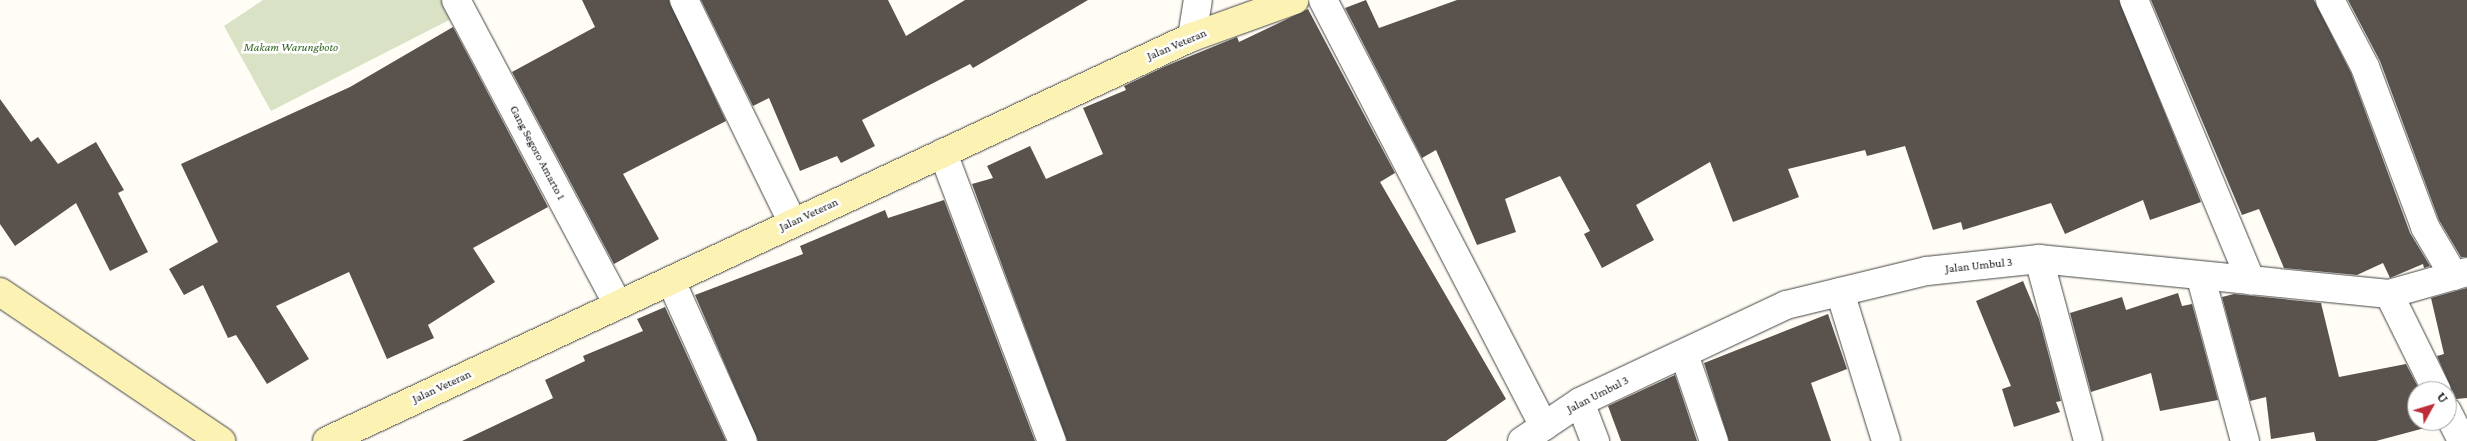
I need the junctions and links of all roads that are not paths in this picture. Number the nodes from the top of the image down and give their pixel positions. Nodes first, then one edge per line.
1 (456, 0) edge
2 (684, 0) edge
3 (1198, 0) edge
4 (1295, 0) edge
5 (1323, 0) edge
6 (2134, 0) edge
7 (2330, 0) edge
8 (1192, 37) junction
9 (942, 153) junction
10 (793, 223) junction
11 (2039, 259) junction
12 (2460, 274) edge
13 (2201, 278) junction
14 (671, 281) junction
15 (2251, 281) junction
16 (0, 292) edge
17 (1840, 292) junction
18 (2389, 294) junction
19 (618, 305) junction
20 (1684, 354) junction
21 (2432, 381) edge
22 (1580, 402) junction
23 (1533, 434) edge
24 (221, 441) edge
25 (327, 441) edge
26 (743, 441) edge
27 (1052, 441) edge
28 (1595, 441) edge
29 (1714, 441) edge
30 (1886, 441) edge
31 (2088, 441) edge
32 (2245, 441) edge

1 - 19 street, Gang Segoro Amarto 1
2 - 10 street
3 - 8 street
4 - 8 main road, Jalan Veteran
5 - 23 street
6 - 15 street
7 - 12 street
8 - 9 main road, Jalan Veteran
9 - 10 main road, Jalan Veteran
9 - 27 street
10 - 14 main road, Jalan Veteran
11 - 13 street, Jalan Umbul 3
11 - 17 street, Jalan Umbul 3
11 - 31 street
12 - 18 street, Jalan Umbul 3
13 - 15 street, Jalan Umbul 3
13 - 32 street
14 - 19 main road, Jalan Veteran
14 - 26 street
15 - 18 street, Jalan Umbul 3
16 - 24 main road
17 - 20 street, Jalan Umbul 3
17 - 30 street
18 - 21 street
19 - 25 main road, Jalan Veteran
20 - 22 street, Jalan Umbul 3
20 - 29 street
22 - 23 street, Jalan Umbul 3
22 - 28 street

